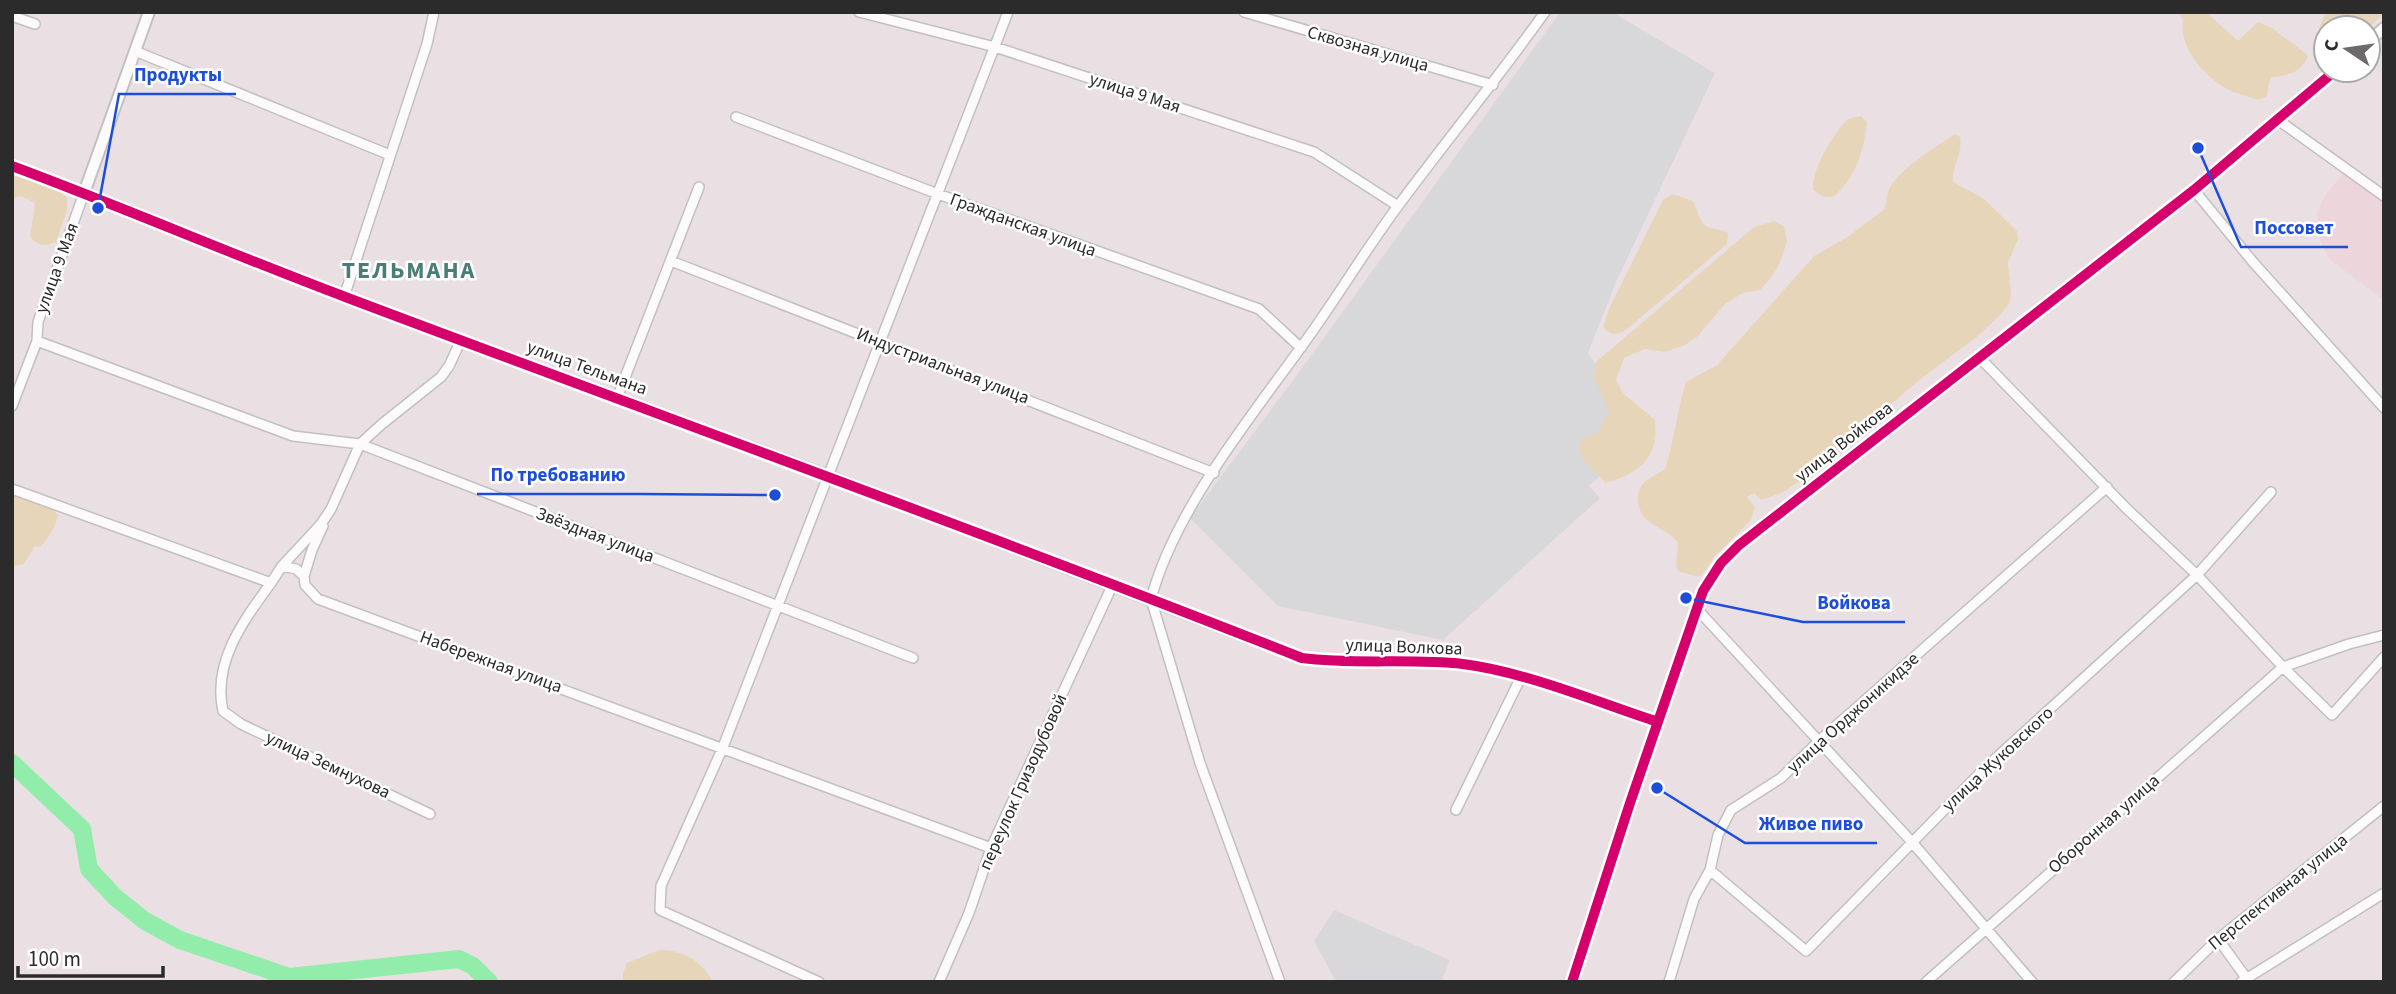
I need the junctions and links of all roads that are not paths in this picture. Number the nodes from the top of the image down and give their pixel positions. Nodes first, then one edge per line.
1 (149, 12) edge
2 (434, 12) edge
3 (859, 12) edge
4 (1008, 12) edge
5 (1244, 12) edge
6 (1545, 12) edge
7 (12, 16) edge
8 (35, 24) dead end
9 (995, 47) junction
10 (135, 51) junction
11 (2320, 84) edge
12 (1493, 85) junction
13 (736, 117) dead end
14 (2278, 120) junction
15 (390, 155) junction
16 (12, 166) edge
17 (699, 187) dead end
18 (2194, 190) junction
19 (84, 193) junction
20 (938, 194) junction
21 (2384, 197) edge
22 (1398, 206) junction
23 (671, 261) junction
24 (344, 296) junction
25 (461, 340) junction
26 (37, 341) junction
27 (880, 342) junction
28 (1301, 348) junction
29 (1980, 358) junction
30 (617, 398) junction
31 (12, 406) edge
32 (2384, 408) edge
33 (360, 444) junction
34 (1214, 472) junction
35 (828, 476) junction
36 (2107, 487) junction
37 (12, 489) edge
38 (2271, 492) dead end
39 (331, 509) junction
40 (282, 566) junction
41 (2197, 575) junction
42 (304, 576) junction
43 (271, 583) junction
44 (1113, 584) junction
45 (1152, 599) junction
46 (778, 606) junction
47 (1697, 609) junction
48 (2384, 635) edge
49 (2384, 657) edge
50 (913, 658) dead end
51 (2283, 667) junction
52 (1521, 677) junction
53 (1658, 722) junction
54 (1820, 740) junction
55 (723, 747) junction
56 (2384, 806) edge
57 (1456, 810) dead end
58 (430, 814) dead end
59 (1911, 841) junction
60 (991, 848) junction
61 (1710, 870) junction
62 (2384, 892) edge
63 (1986, 928) junction
64 (2218, 939) junction
65 (2244, 980) edge
66 (819, 982) edge
67 (939, 982) edge
68 (1280, 982) edge
69 (1572, 982) edge
70 (1669, 982) edge
71 (1926, 982) edge
72 (2032, 982) edge
73 (2174, 982) edge

1 - 10 street, улица 9 Мая
2 - 15 street
3 - 9 street, улица 9 Мая
4 - 9 street
5 - 12 street, Сквозная улица
6 - 12 street
7 - 8 street
9 - 20 street
9 - 22 street, улица 9 Мая
10 - 15 street
10 - 19 street, улица 9 Мая
11 - 14 street, улица Войкова
12 - 22 street
13 - 20 street, Гражданская улица
14 - 18 street, улица Войкова
14 - 21 street
15 - 24 street
16 - 19 street, улица Тельмана
17 - 23 street
18 - 29 street, улица Войкова
18 - 32 street
19 - 24 street, улица Тельмана
19 - 26 street, улица 9 Мая
20 - 27 street
20 - 28 street, Гражданская улица
22 - 28 street
23 - 27 street, Индустриальная улица
23 - 30 street
24 - 25 street, улица Тельмана
25 - 30 street, улица Тельмана
25 - 33 street
26 - 31 street, улица 9 Мая
26 - 33 street, Звёздная улица
27 - 34 street, Индустриальная улица
27 - 35 street
28 - 34 street
29 - 36 street
29 - 47 street, улица Войкова
30 - 35 street, улица Тельмана
33 - 39 street
33 - 46 street, Звёздная улица
34 - 45 street
35 - 44 street, улица Тельмана
35 - 46 street
36 - 41 street
36 - 54 street, улица Орджоникидзе
37 - 43 street
38 - 41 street, улица Жуковского
39 - 40 street
39 - 42 street
40 - 42 street, Набережная улица
40 - 43 street
41 - 51 street
41 - 59 street, улица Жуковского
42 - 55 street, Набережная улица
43 - 58 street, улица Земнухова
44 - 45 street, улица Тельмана
44 - 60 street, переулок Гризодубовой
45 - 52 street, улица Волкова
45 - 68 street
46 - 50 street, Звёздная улица
46 - 55 street
47 - 53 street, улица Войкова
47 - 54 street
48 - 51 street
49 - 51 street
51 - 63 street, Оборонная улица
52 - 53 street, улица Волкова
52 - 57 street
53 - 69 street, улица Войкова
54 - 59 street
54 - 61 street, улица Орджоникидзе
55 - 60 street, Набережная улица
55 - 66 street
56 - 64 street, Перспективная улица
59 - 61 street, улица Жуковского
59 - 63 street
60 - 67 street, переулок Гризодубовой
61 - 70 street, улица Орджоникидзе
62 - 65 street
63 - 71 street, Оборонная улица
63 - 72 street
64 - 65 street
64 - 73 street, Перспективная улица

